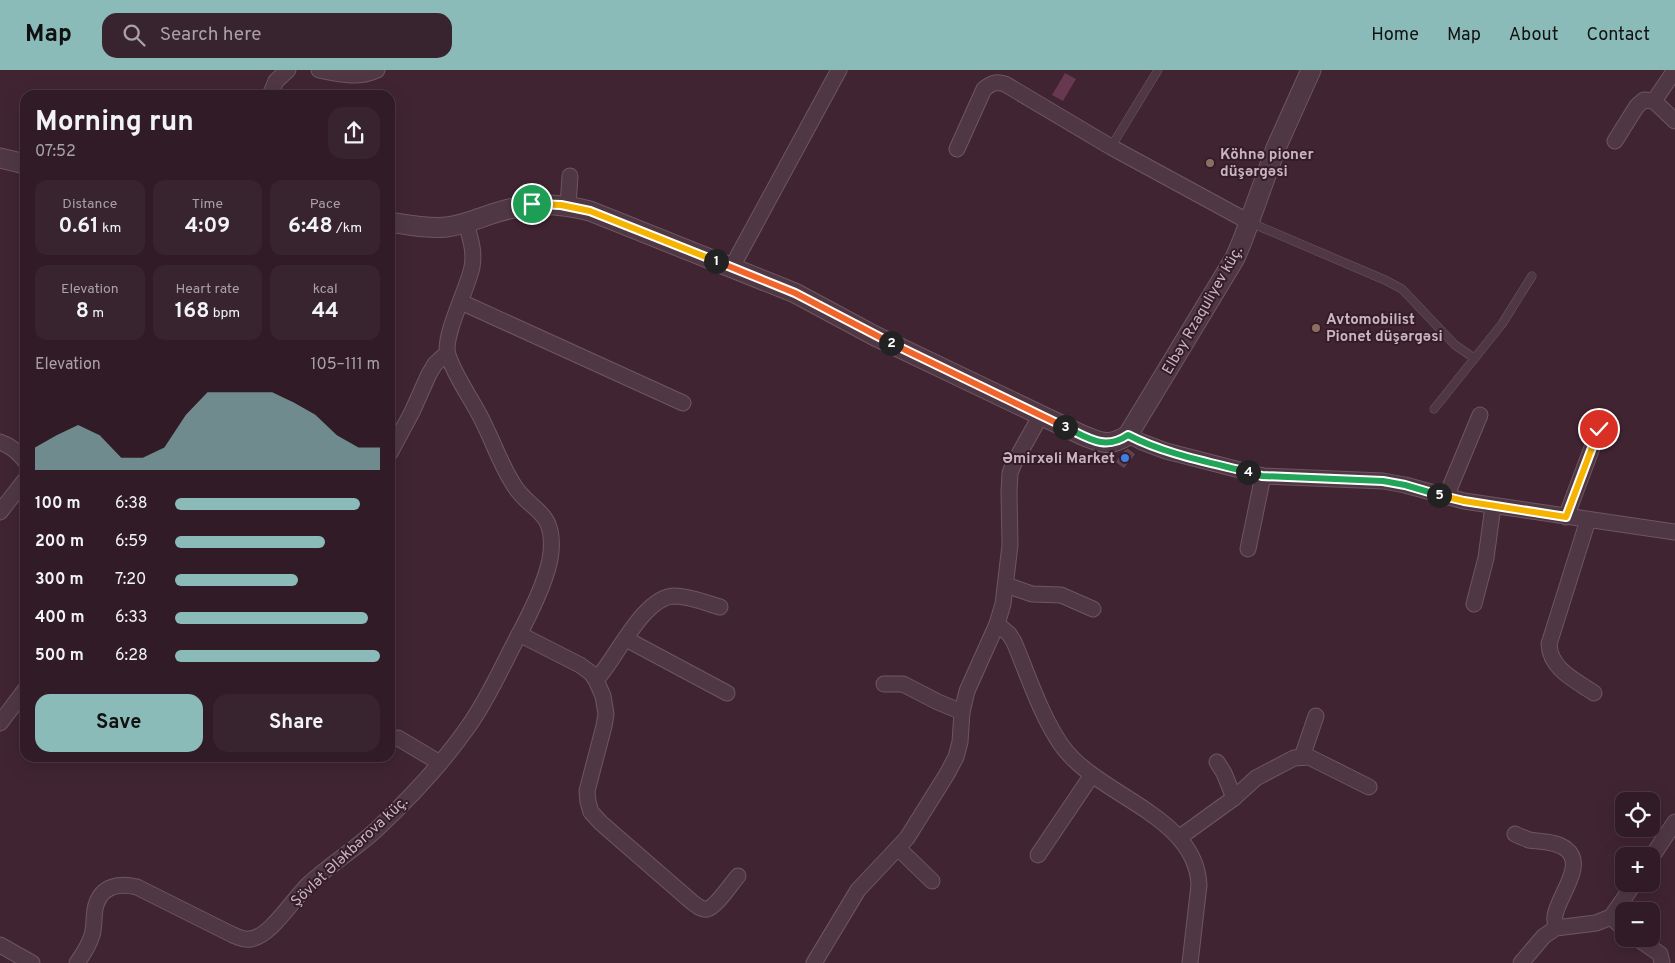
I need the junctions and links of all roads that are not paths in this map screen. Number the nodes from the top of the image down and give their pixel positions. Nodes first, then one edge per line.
1 (288, 70) edge
2 (319, 70) edge
3 (378, 70) edge
4 (839, 70) edge
5 (1158, 70) edge
6 (1311, 70) edge
7 (1674, 70) edge
8 (272, 90) edge
9 (1654, 101) junction
10 (1675, 121) edge
11 (1615, 142) dead end
12 (1111, 147) junction
13 (957, 149) dead end
14 (0, 158) edge
15 (20, 163) edge
16 (570, 176) dead end
17 (568, 206) junction
18 (1249, 222) junction
19 (395, 223) edge
20 (466, 224) junction
21 (732, 267) junction
22 (1532, 276) dead end
23 (461, 302) junction
24 (447, 353) junction
25 (1474, 358) junction
26 (683, 403) dead end
27 (1434, 409) dead end
28 (1041, 415) junction
29 (1480, 415) dead end
30 (1599, 429) dead end
31 (1128, 435) junction
32 (0, 442) edge
33 (395, 444) edge
34 (20, 454) edge
35 (1262, 476) junction
36 (20, 486) edge
37 (1446, 497) junction
38 (1493, 506) junction
39 (0, 512) edge
40 (1566, 517) junction
41 (1588, 520) junction
42 (1675, 532) edge
43 (1248, 549) dead end
44 (1006, 585) junction
45 (1474, 604) dead end
46 (720, 607) dead end
47 (1093, 609) dead end
48 (997, 624) junction
49 (519, 634) junction
50 (626, 639) junction
51 (596, 680) junction
52 (884, 684) dead end
53 (727, 693) dead end
54 (1594, 693) dead end
55 (20, 697) edge
56 (962, 712) junction
57 (1316, 716) dead end
58 (0, 723) edge
59 (398, 738) dead end
60 (1302, 757) junction
61 (1217, 762) dead end
62 (440, 763) junction
63 (1092, 775) junction
64 (1369, 787) dead end
65 (1234, 798) junction
66 (1675, 822) edge
67 (1515, 834) dead end
68 (1180, 837) junction
69 (1658, 847) edge
70 (898, 848) junction
71 (1038, 855) dead end
72 (738, 876) dead end
73 (932, 881) dead end
74 (1628, 892) edge
75 (1611, 917) junction
76 (1615, 921) edge
77 (1556, 928) junction
78 (0, 945) edge
79 (1650, 947) edge
80 (32, 963) edge
81 (77, 963) edge
82 (814, 963) edge
83 (1190, 963) edge
84 (1521, 963) edge
85 (1662, 963) edge

1 - 8 street
2 - 3 street
4 - 21 street
5 - 12 lane
6 - 18 street, Elbəy Rzaquliyev küç.
7 - 9 street
9 - 10 street
9 - 11 street
12 - 13 street
12 - 18 street
14 - 15 street
16 - 17 street
17 - 20 street
17 - 21 street
18 - 25 lane
18 - 31 street, Elbəy Rzaquliyev küç.
19 - 20 street
20 - 23 street
21 - 28 street
22 - 25 lane
23 - 24 street
23 - 26 street
24 - 33 street
24 - 49 street, Şövlət Ələkbərova küç.
25 - 27 lane
28 - 31 street
28 - 44 street
29 - 37 street
30 - 40 street
31 - 35 street
32 - 34 street
35 - 37 street
35 - 43 street
36 - 39 street
37 - 38 street
38 - 40 street
38 - 45 street
40 - 41 street
41 - 42 street
41 - 54 street
44 - 47 street
44 - 48 street
46 - 50 street
48 - 56 street
48 - 63 street
49 - 51 street
49 - 62 street, Şövlət Ələkbərova küç.
50 - 51 street
50 - 53 street
51 - 72 street
52 - 56 street
55 - 58 street
56 - 70 street
57 - 60 street
59 - 62 street
60 - 64 street
60 - 65 street
61 - 65 street
62 - 81 street, Şövlət Ələkbərova küç.
63 - 68 street
63 - 71 street
65 - 68 street
66 - 69 street
67 - 77 street
68 - 83 street
70 - 73 street
70 - 82 street
74 - 75 street
75 - 76 street
75 - 77 street
77 - 84 street
78 - 80 street
79 - 85 street

